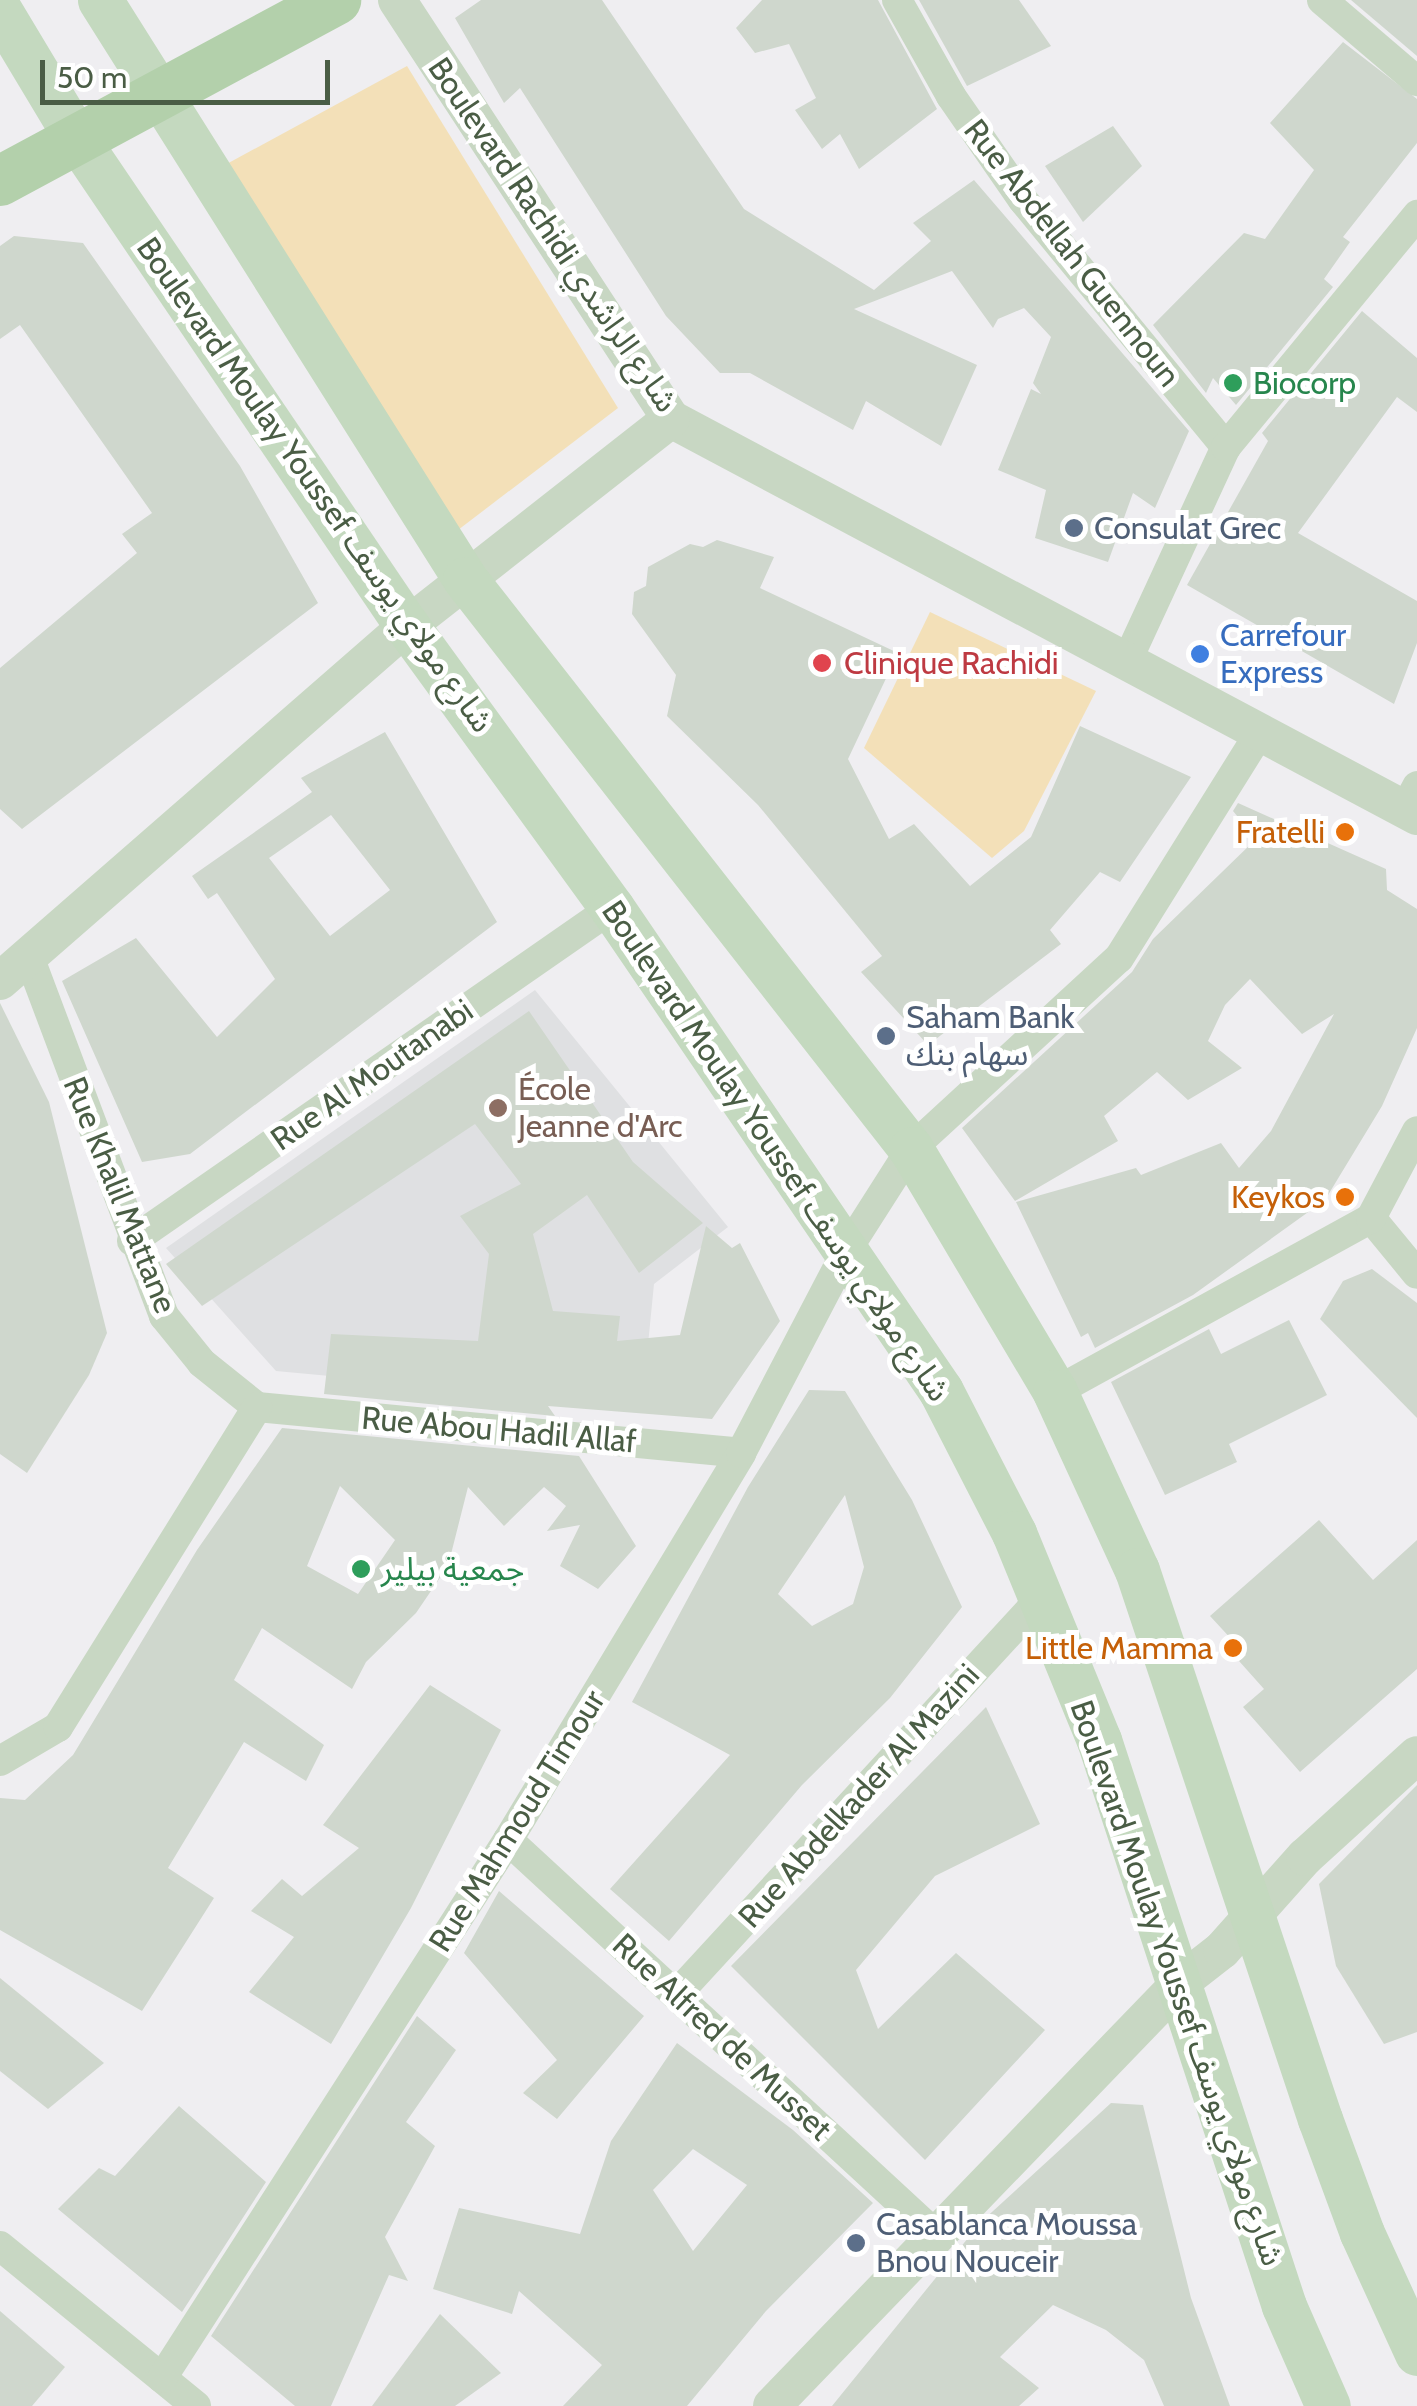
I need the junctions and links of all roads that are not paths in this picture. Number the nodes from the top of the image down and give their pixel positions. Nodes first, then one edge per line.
1 (100, 0) edge
2 (336, 0) edge
3 (397, 0) edge
4 (898, 0) edge
5 (1322, 0) edge
6 (0, 11) edge
7 (1417, 81) edge
8 (156, 96) junction
9 (77, 139) junction
10 (0, 181) edge
11 (1417, 214) edge
12 (672, 419) junction
13 (1226, 448) junction
14 (465, 580) junction
15 (407, 626) junction
16 (1127, 661) junction
17 (1260, 732) junction
18 (1413, 804) edge
19 (612, 908) junction
20 (28, 954) junction
21 (0, 980) edge
22 (1417, 1131) edge
23 (910, 1149) junction
24 (1371, 1218) junction
25 (132, 1242) junction
26 (848, 1248) junction
27 (1417, 1274) edge
28 (1055, 1392) junction
29 (257, 1408) junction
30 (741, 1453) junction
31 (1042, 1597) junction
32 (1417, 1755) edge
33 (0, 1761) edge
34 (508, 1840) junction
35 (1256, 1914) junction
36 (1182, 1982) junction
37 (676, 1995) junction
38 (936, 2235) junction
39 (0, 2246) edge
40 (1417, 2353) edge
41 (162, 2378) junction
42 (196, 2406) edge
43 (772, 2406) edge
44 (1328, 2406) edge

1 - 8 main road
2 - 8 main road
3 - 12 street, Boulevard Rachidi شارع الراشدي
4 - 13 street, Rue Abdellah Guennoun
5 - 7 street
6 - 9 main road, Boulevard Moulay Youssef شارع مولاي يوسف
8 - 9 main road
8 - 14 main road
9 - 10 main road
9 - 15 main road, Boulevard Moulay Youssef شارع مولاي يوسف
11 - 13 street
12 - 14 street
12 - 16 street, Boulevard Rachidi شارع الراشدي
13 - 16 street
14 - 15 street
14 - 23 main road
15 - 19 main road, Boulevard Moulay Youssef شارع مولاي يوسف
15 - 20 street
16 - 17 street, Boulevard Rachidi شارع الراشدي
17 - 18 street, Boulevard Rachidi شارع الراشدي
17 - 23 street, Rue Mahmoud Timour
19 - 25 street, Rue Al Moutanabi
19 - 26 main road, Boulevard Moulay Youssef شارع مولاي يوسف
20 - 21 street
20 - 25 street, Rue Khalil Mattane
22 - 24 street
23 - 26 street, Rue Mahmoud Timour
23 - 28 main road
24 - 27 street
24 - 28 street
25 - 29 street, Rue Khalil Mattane
26 - 30 street, Rue Mahmoud Timour
26 - 31 main road, Boulevard Moulay Youssef شارع مولاي يوسف
28 - 35 main road
29 - 30 street, Rue Abou Hadil Allaf
29 - 33 street
30 - 34 street, Rue Mahmoud Timour
31 - 36 main road, Boulevard Moulay Youssef شارع مولاي يوسف
31 - 37 street, Rue Abdelkader Al Mazini
32 - 35 street
34 - 37 street, Rue Alfred de Musset
34 - 41 street, Rue Mahmoud Timour
35 - 36 street
35 - 40 main road
36 - 38 street
36 - 44 main road, Boulevard Moulay Youssef شارع مولاي يوسف
37 - 38 street, Rue Alfred de Musset
38 - 43 street
39 - 41 street
41 - 42 street

